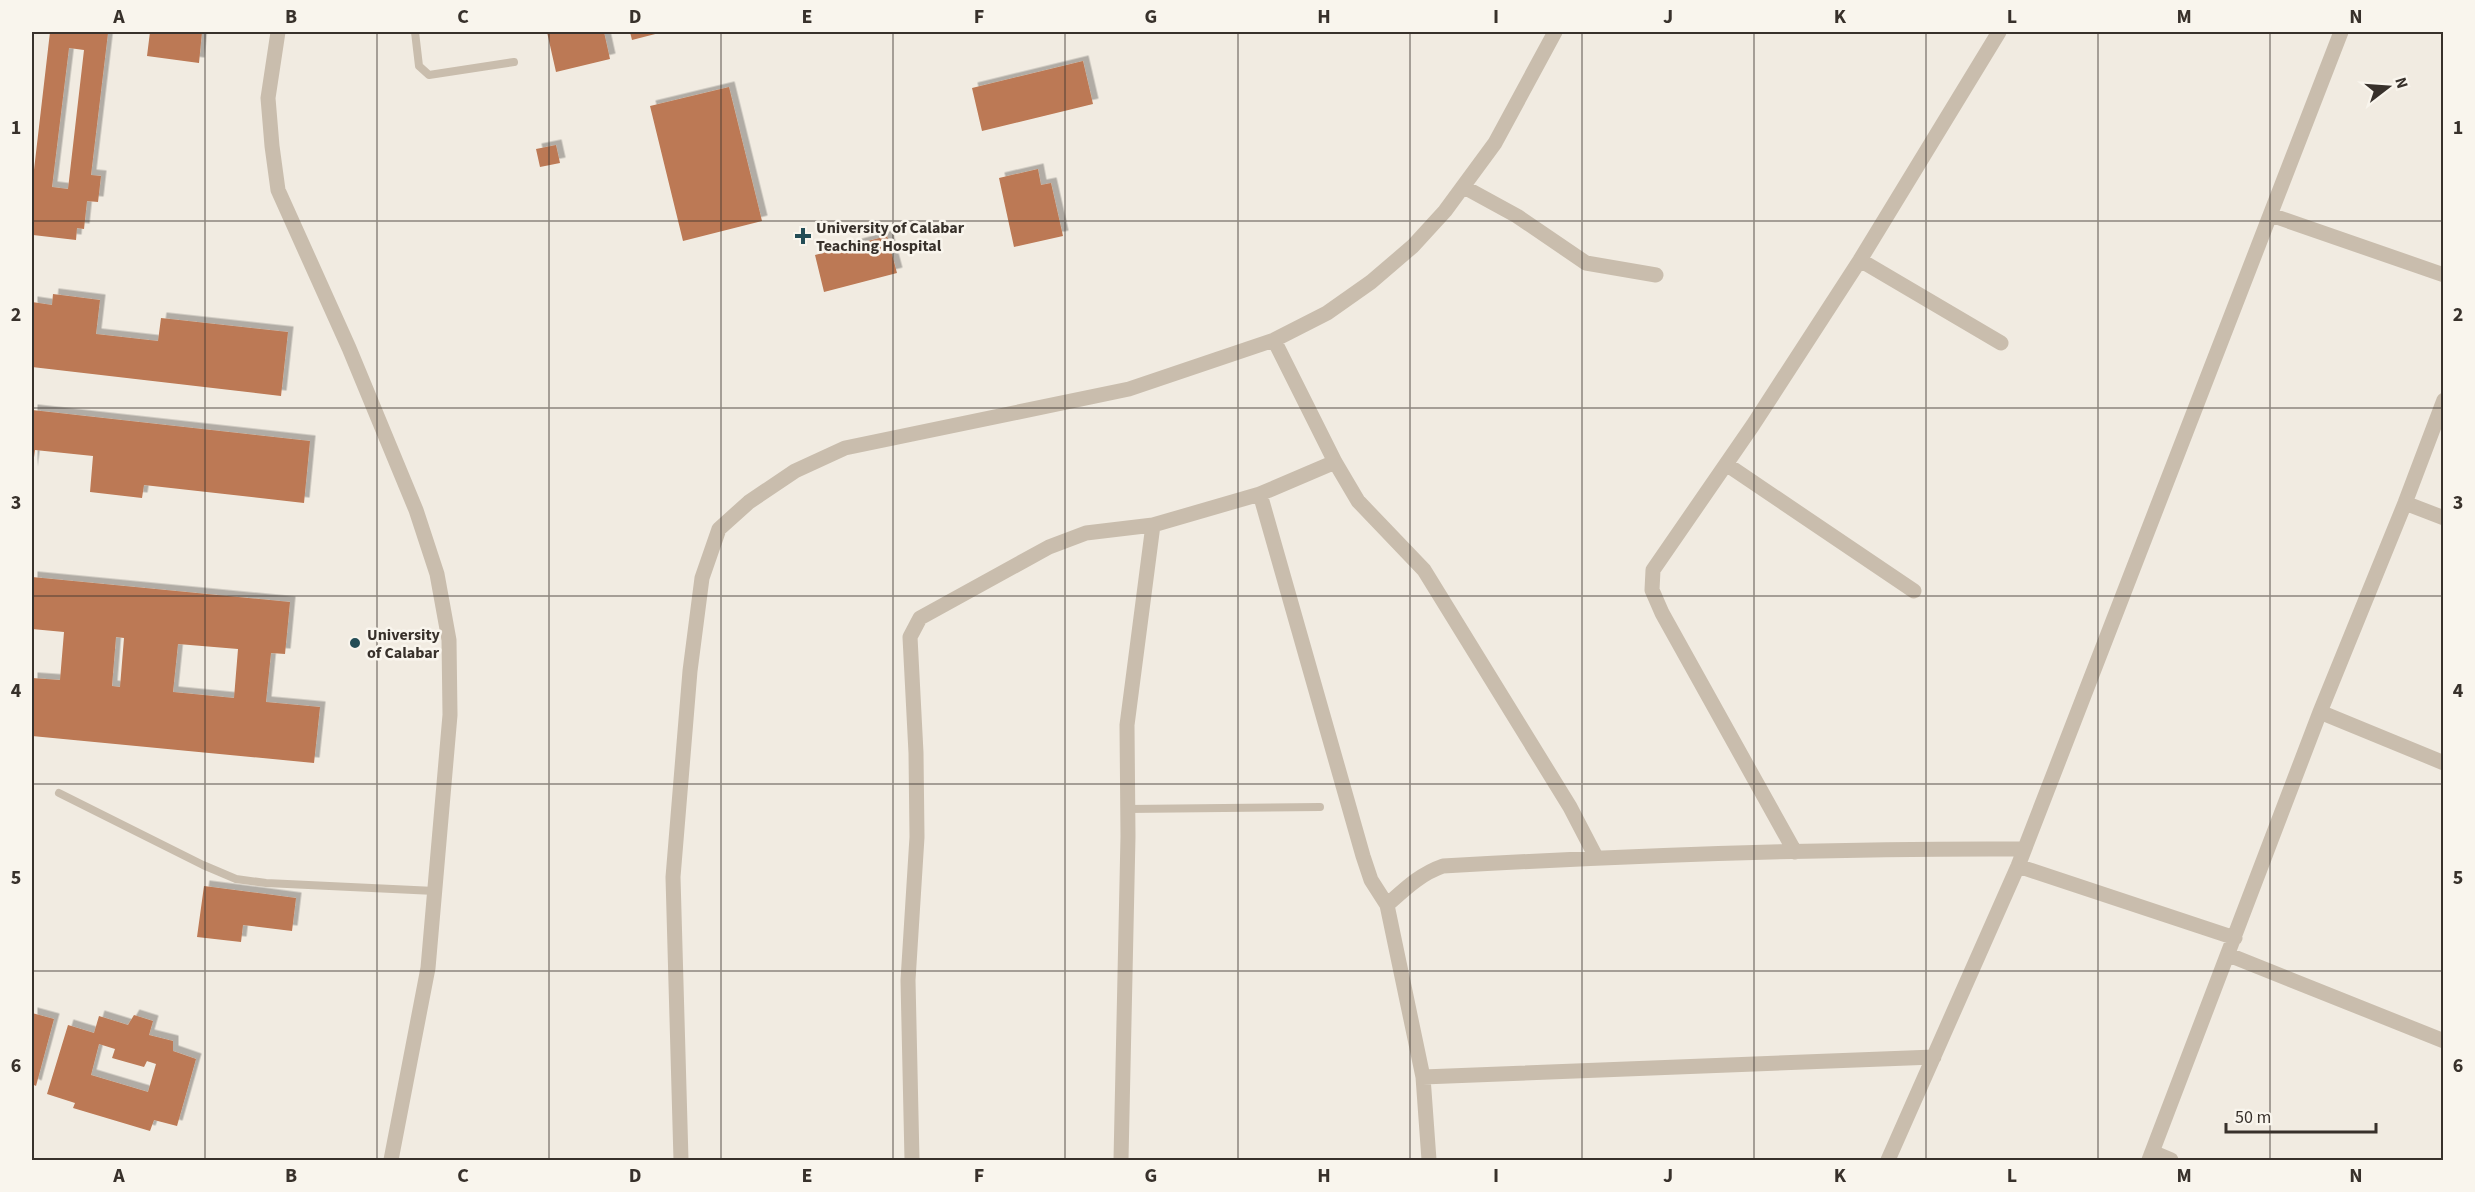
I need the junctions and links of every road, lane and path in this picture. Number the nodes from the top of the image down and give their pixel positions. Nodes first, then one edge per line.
1 (278, 32) edge
2 (415, 32) edge
3 (1555, 32) edge
4 (1999, 32) edge
5 (2341, 32) edge
6 (514, 62) dead end
7 (1464, 186) junction
8 (2271, 215) junction
9 (1860, 260) junction
10 (1656, 275) dead end
11 (2444, 275) edge
12 (1274, 340) junction
13 (2001, 343) dead end
14 (2444, 400) edge
15 (1335, 462) junction
16 (1726, 464) junction
17 (1260, 494) junction
18 (2405, 503) junction
19 (2444, 518) edge
20 (1154, 525) junction
21 (1914, 591) dead end
22 (2320, 712) junction
23 (2444, 763) edge
24 (59, 793) dead end
25 (1320, 807) dead end
26 (1127, 809) junction
27 (2024, 849) junction
28 (1795, 852) junction
29 (1596, 857) junction
30 (2018, 866) junction
31 (435, 891) junction
32 (1387, 905) junction
33 (2235, 938) junction
34 (2229, 955) junction
35 (2444, 1041) edge
36 (1934, 1057) junction
37 (1423, 1077) junction
38 (2151, 1156) edge
39 (391, 1161) edge
40 (681, 1161) edge
41 (912, 1161) edge
42 (1121, 1161) edge
43 (1429, 1161) edge
44 (1888, 1161) edge
45 (2171, 1161) edge

1 - 31 street
2 - 6 lane
3 - 7 street
4 - 9 street
5 - 8 street
7 - 10 street
7 - 12 street
8 - 11 street
8 - 27 street
9 - 13 street
9 - 16 street
12 - 15 street
12 - 40 street
14 - 18 street
15 - 17 street
15 - 29 street
16 - 21 street
16 - 28 street
17 - 20 street
17 - 32 street
18 - 19 street
18 - 22 street
20 - 26 street
20 - 41 street
22 - 23 street
22 - 33 street
24 - 31 lane
25 - 26 lane
26 - 42 street
27 - 28 street
27 - 30 street
28 - 29 street
29 - 32 street
30 - 33 street
30 - 36 street
31 - 39 street
32 - 37 street
33 - 34 street
34 - 35 street
34 - 38 street
36 - 37 street
36 - 44 street
37 - 43 street
38 - 45 street

